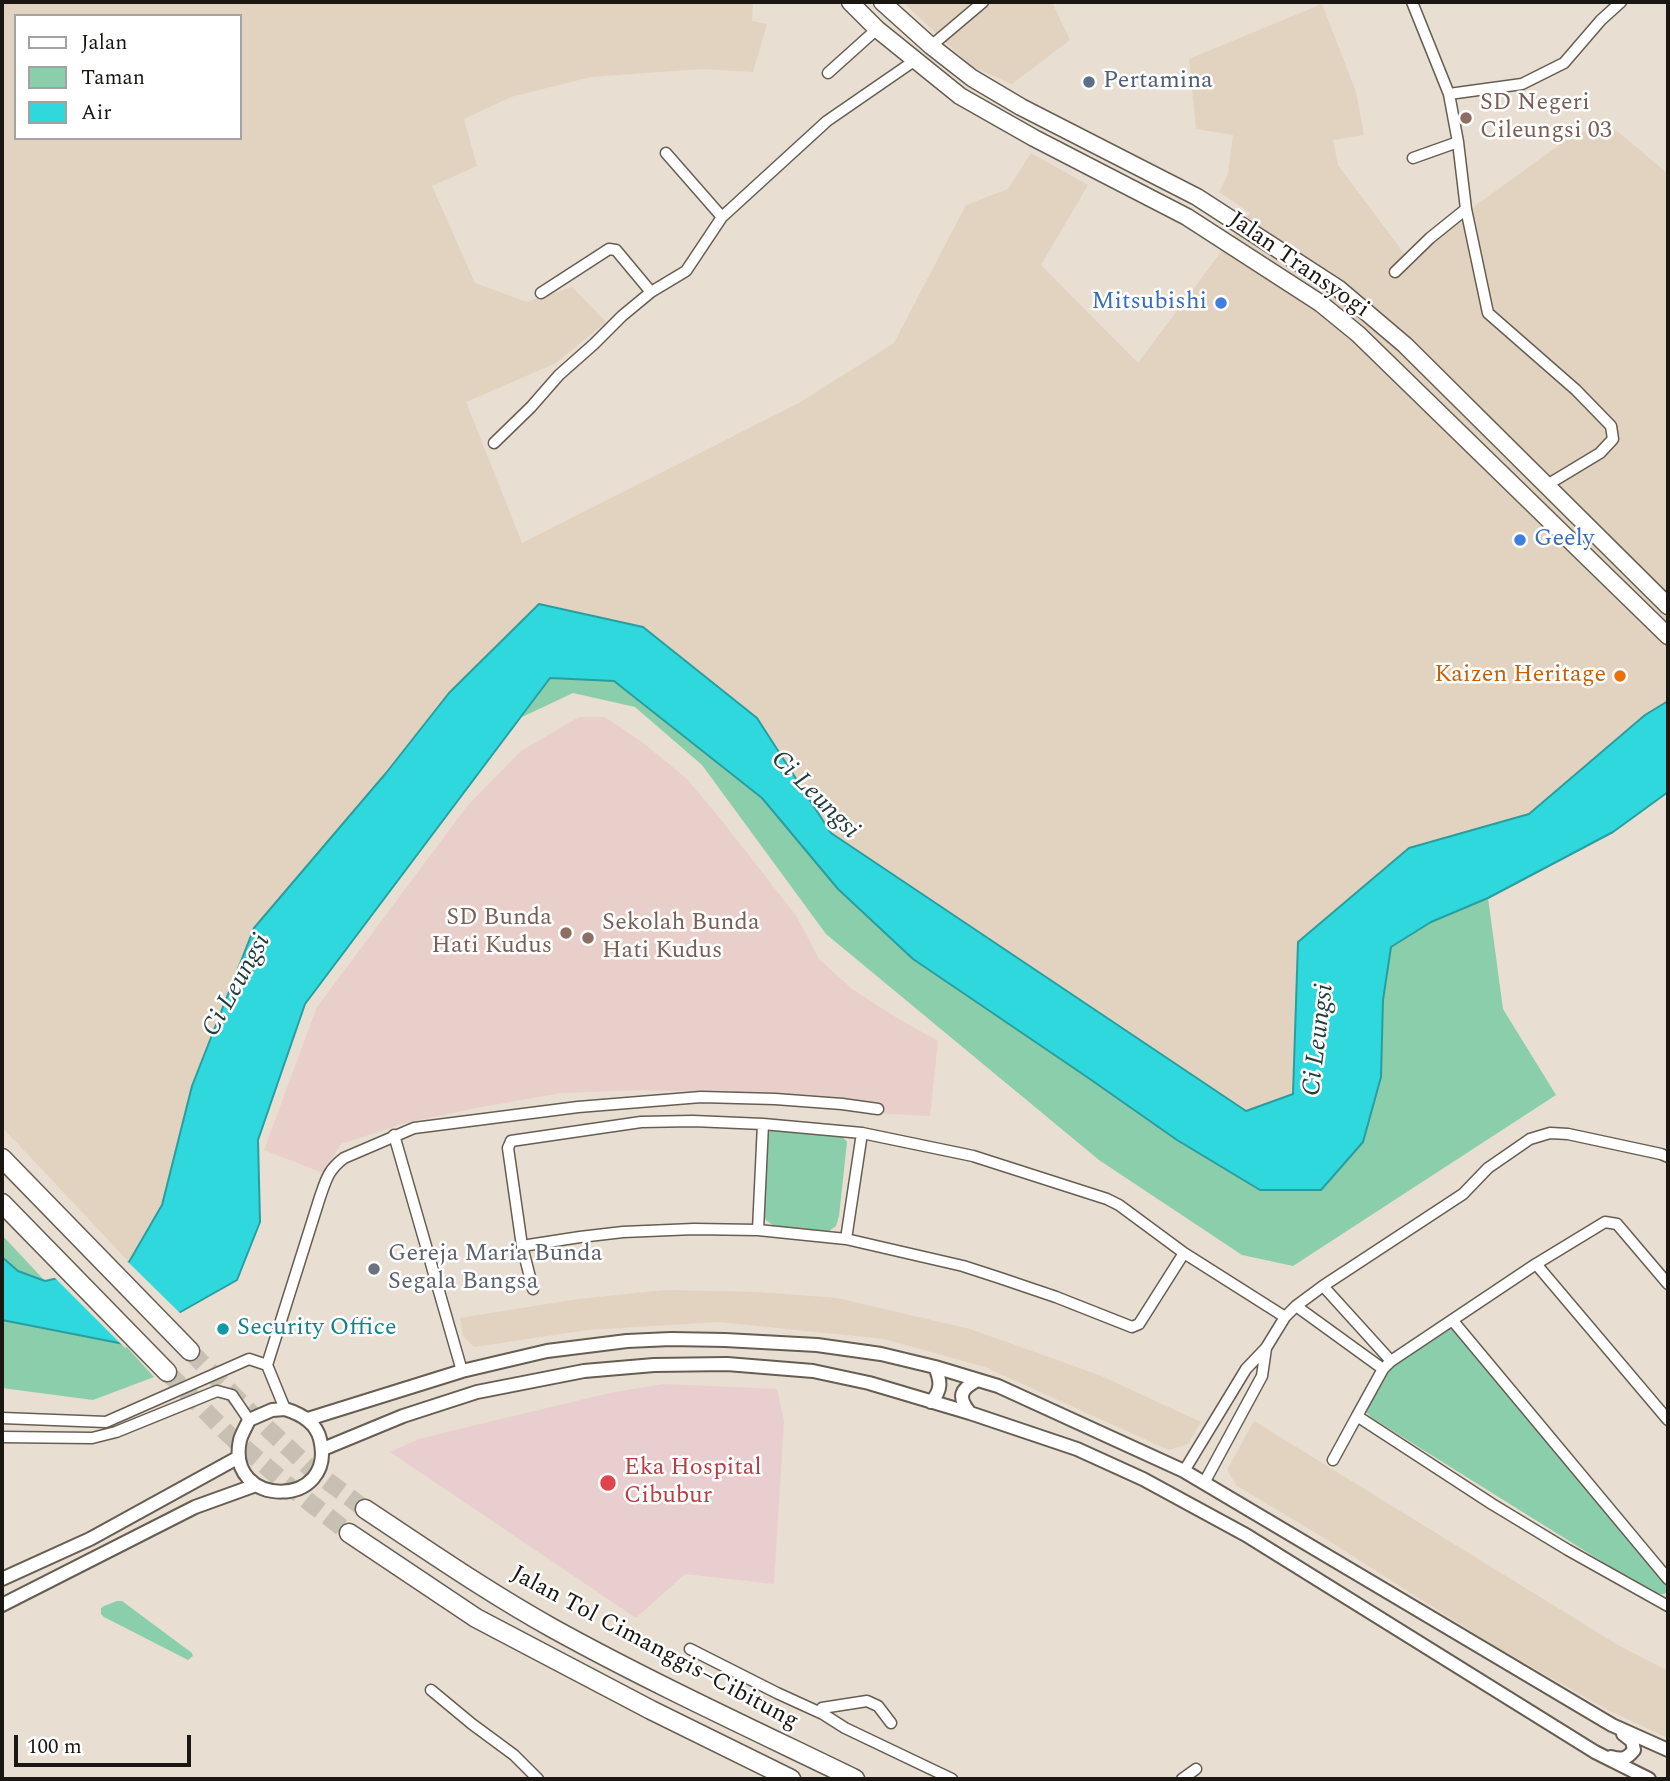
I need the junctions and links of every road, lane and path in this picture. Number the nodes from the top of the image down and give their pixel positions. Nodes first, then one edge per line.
1 (850, 2) edge
2 (881, 2) edge
3 (983, 2) edge
4 (1412, 2) edge
5 (1621, 2) edge
6 (877, 29) junction
7 (931, 46) junction
8 (914, 61) junction
9 (828, 73) dead end
10 (1449, 94) junction
11 (1058, 126) junction
12 (1458, 142) junction
13 (1049, 145) junction
14 (666, 153) dead end
15 (1413, 158) dead end
16 (1466, 209) junction
17 (722, 217) junction
18 (1395, 272) dead end
19 (651, 292) junction
20 (541, 293) dead end
21 (494, 443) dead end
22 (1547, 485) junction
23 (1668, 606) edge
24 (1668, 636) edge
25 (878, 1109) dead end
26 (763, 1124) junction
27 (862, 1133) junction
28 (394, 1135) junction
29 (1668, 1157) edge
30 (2, 1158) edge
31 (2, 1203) edge
32 (758, 1230) junction
33 (846, 1239) junction
34 (522, 1246) junction
35 (1184, 1254) junction
36 (1536, 1264) junction
37 (1668, 1284) edge
38 (1323, 1286) junction
39 (533, 1289) dead end
40 (1296, 1306) junction
41 (1285, 1317) junction
42 (1453, 1321) junction
43 (1266, 1348) junction
44 (190, 1351) tunnel mouth
45 (267, 1365) junction
46 (1387, 1365) junction
47 (935, 1367) junction
48 (462, 1371) junction
49 (167, 1373) tunnel mouth
50 (978, 1380) junction
51 (931, 1402) junction
52 (1223, 1407) junction
53 (285, 1409) junction
54 (970, 1413) junction
55 (1241, 1416) junction
56 (1356, 1416) junction
57 (2, 1419) edge
58 (308, 1419) junction
59 (249, 1420) junction
60 (1668, 1420) edge
61 (2, 1437) edge
62 (323, 1449) junction
63 (239, 1457) junction
64 (1333, 1460) dead end
65 (1184, 1471) junction
66 (1204, 1483) junction
67 (256, 1485) junction
68 (365, 1509) tunnel mouth
69 (349, 1533) tunnel mouth
70 (2, 1579) edge
71 (1668, 1579) edge
72 (2, 1605) edge
73 (1668, 1606) edge
74 (690, 1649) dead end
75 (431, 1690) dead end
76 (823, 1695) dead end
77 (822, 1711) junction
78 (891, 1723) dead end
79 (1612, 1725) junction
80 (1668, 1751) edge
81 (1595, 1752) junction
82 (1196, 1769) dead end
83 (538, 1779) edge
84 (789, 1779) edge
85 (855, 1779) edge
86 (952, 1779) edge
87 (1182, 1779) edge
88 (1649, 1779) edge

1 - 6 highway, Jalan Transyogi
2 - 7 highway, Jalan Transyogi
3 - 7 street
4 - 10 street
5 - 10 street
6 - 8 highway, Jalan Transyogi
6 - 9 street
7 - 11 highway, Jalan Transyogi
8 - 13 highway, Jalan Transyogi
8 - 17 street
10 - 12 street
11 - 13 highway
11 - 22 highway, Jalan Transyogi
12 - 15 street
12 - 16 street
13 - 24 highway, Jalan Transyogi
14 - 17 street
16 - 18 street
16 - 22 street
17 - 19 street
19 - 20 street
19 - 21 street
22 - 23 highway, Jalan Transyogi
25 - 28 street
26 - 27 street
26 - 32 street
26 - 34 street
27 - 33 street
27 - 35 street
28 - 45 street
28 - 48 street
29 - 38 street
30 - 44 highway
31 - 49 highway
32 - 33 street
32 - 34 street
33 - 35 street
34 - 39 street
35 - 41 street
36 - 37 street
36 - 42 street
36 - 60 street
38 - 40 street
38 - 46 street
40 - 41 street
40 - 46 street
41 - 43 street
42 - 46 street
42 - 71 street
43 - 52 street
43 - 55 street
45 - 53 street
45 - 57 street
46 - 56 street
47 - 48 street
47 - 50 street
47 - 51 street
48 - 58 street
50 - 54 street
50 - 65 street
51 - 54 street
51 - 62 street
52 - 55 street
52 - 65 street
53 - 58 street
53 - 59 street
54 - 81 street
55 - 66 street
56 - 64 street
56 - 73 street
58 - 62 street
59 - 61 street
59 - 63 street
62 - 67 street
63 - 67 street
63 - 70 street
65 - 66 street
66 - 79 street
67 - 72 street
68 - 85 highway, Jalan Tol Cimanggis–Cibitung
69 - 84 highway
74 - 77 street
75 - 83 street
76 - 77 street
77 - 78 street
77 - 86 street
79 - 80 street
79 - 81 street
81 - 88 street
82 - 87 street

